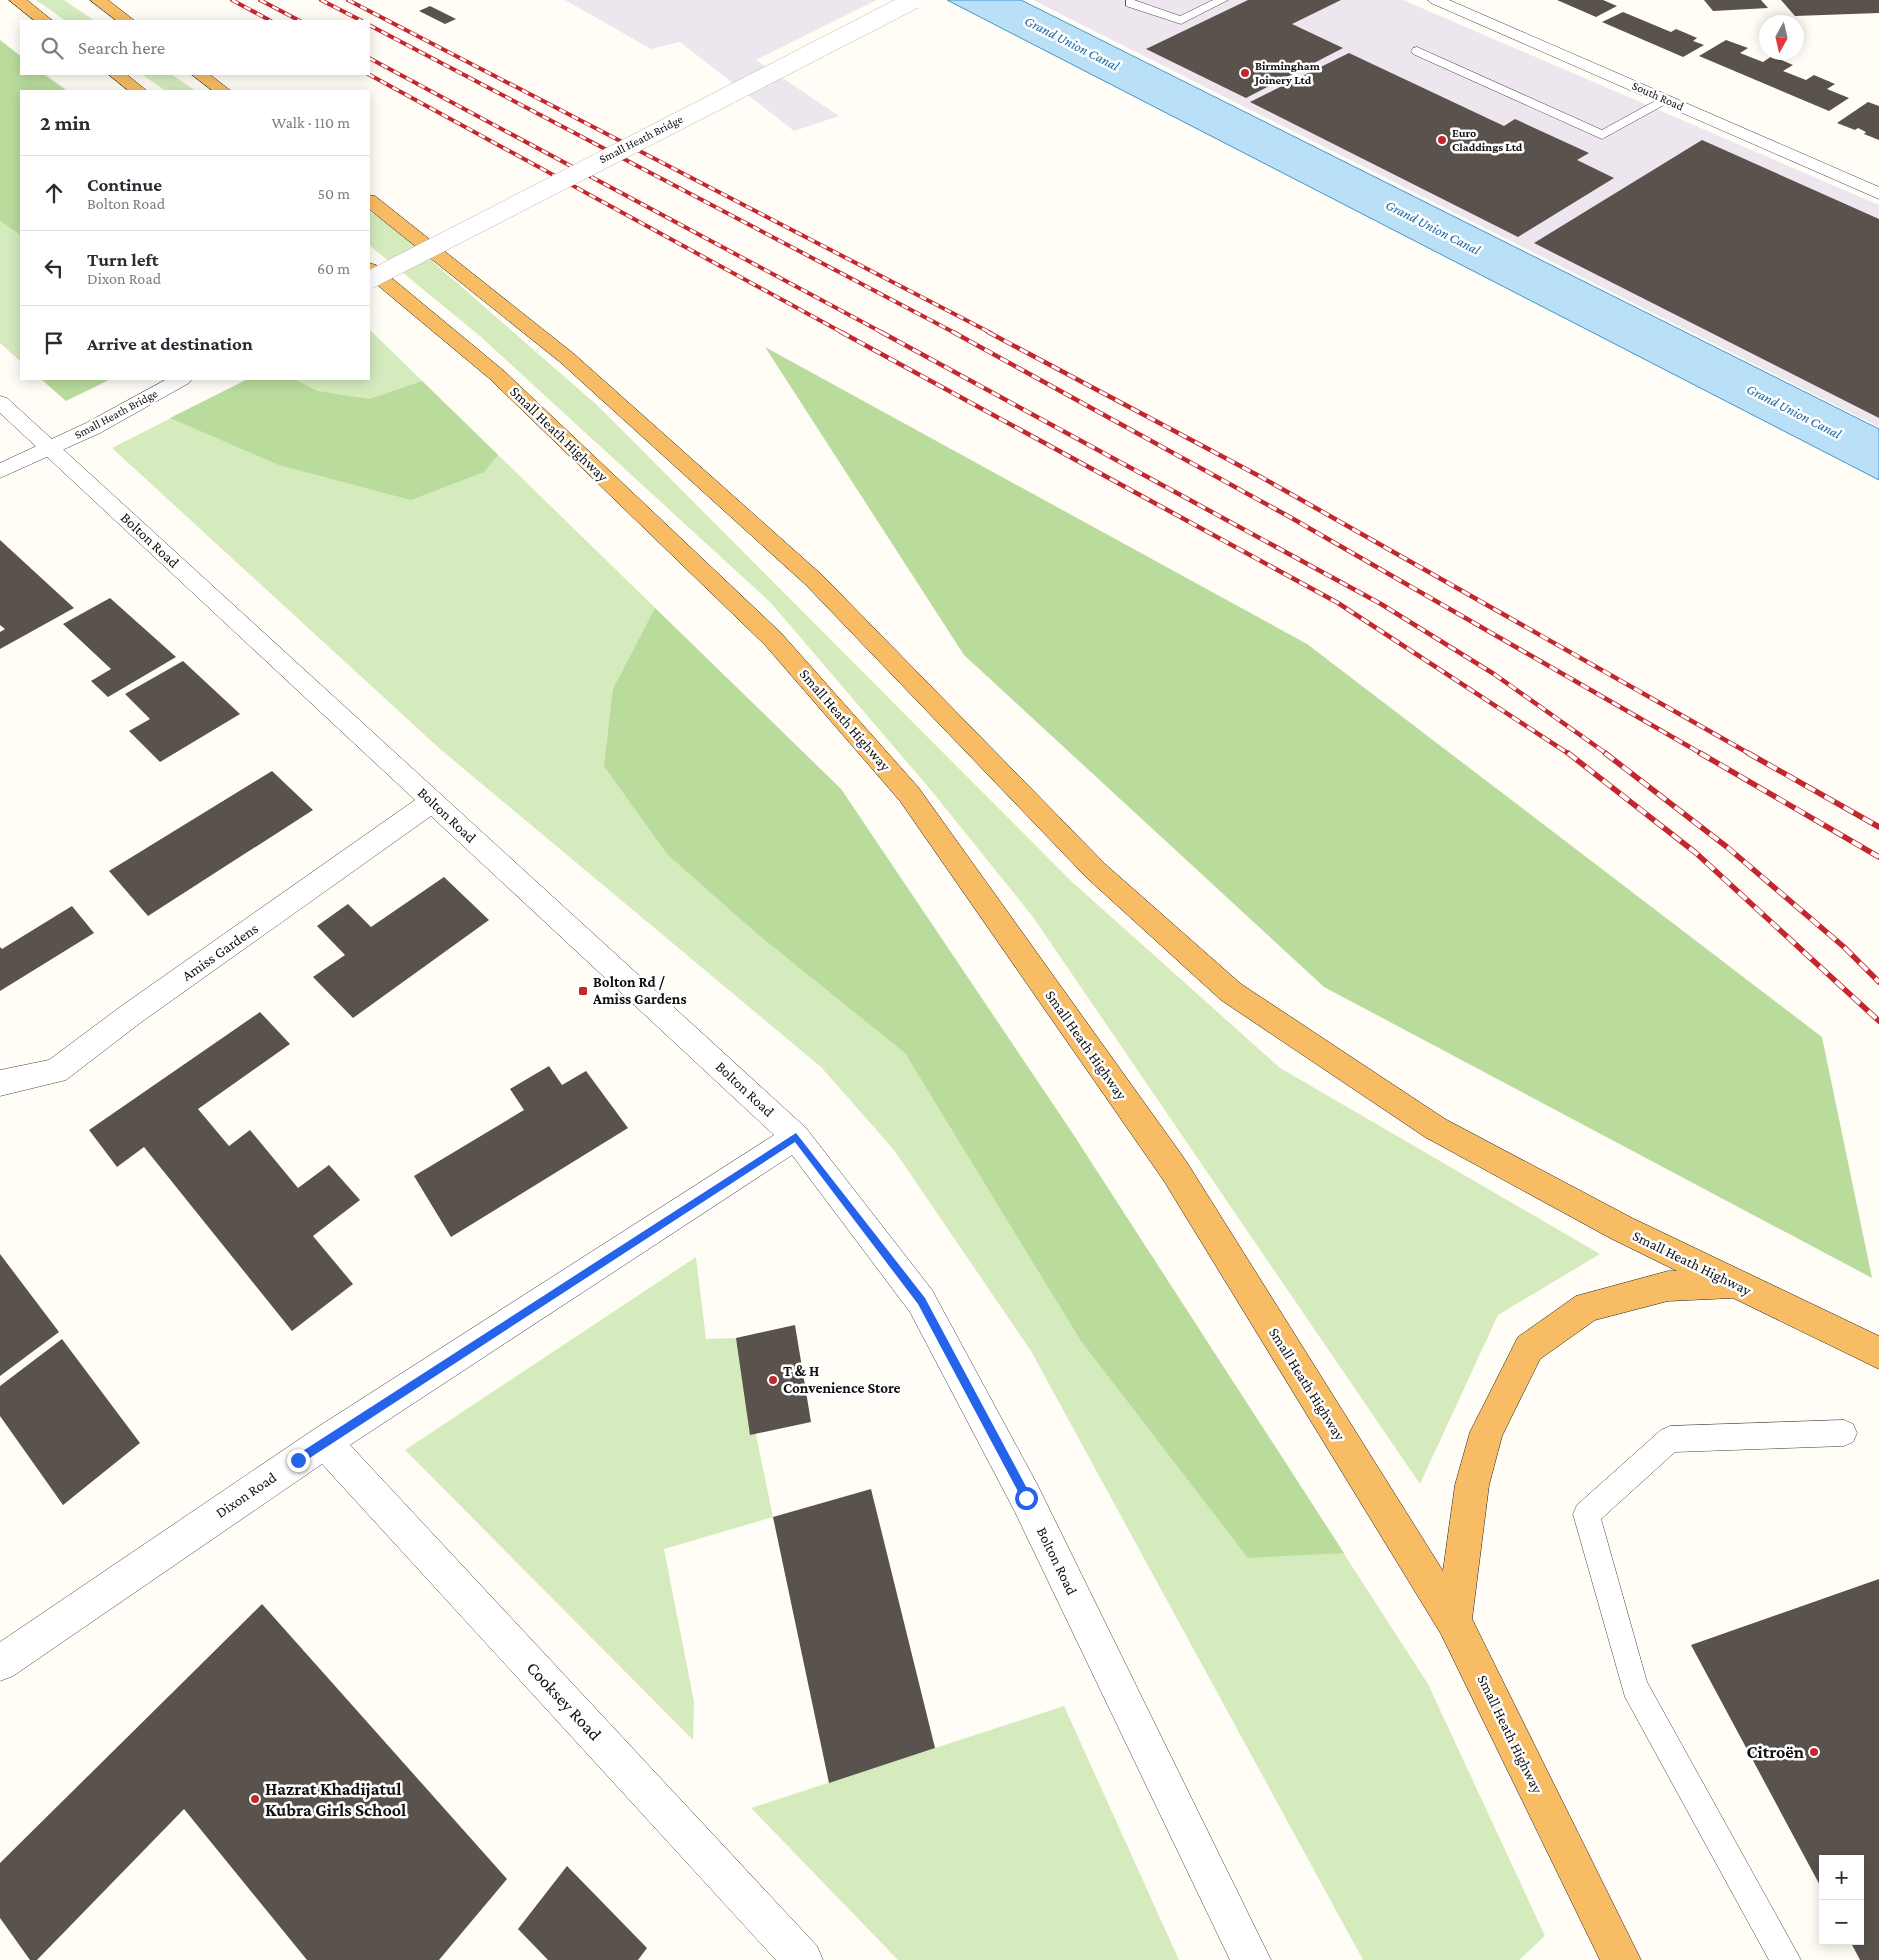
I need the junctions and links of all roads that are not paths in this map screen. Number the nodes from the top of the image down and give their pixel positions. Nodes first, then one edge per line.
1 (17, 0) edge
2 (98, 0) edge
3 (914, 0) edge
4 (1222, 0) edge
5 (1436, 0) edge
6 (1130, 3) dead end
7 (44, 20) edge
8 (126, 20) edge
9 (1417, 51) dead end
10 (117, 75) edge
11 (200, 75) edge
12 (138, 90) edge
13 (222, 90) edge
14 (1667, 100) junction
15 (1879, 194) edge
16 (370, 201) edge
17 (370, 270) edge
18 (370, 279) edge
19 (180, 380) edge
20 (0, 402) edge
21 (50, 447) junction
22 (0, 471) edge
23 (433, 801) junction
24 (0, 1083) edge
25 (796, 1137) junction
26 (1735, 1284) junction
27 (1879, 1353) edge
28 (1844, 1433) dead end
29 (325, 1442) junction
30 (1454, 1621) junction
31 (0, 1663) edge
32 (803, 1960) edge
33 (1251, 1960) edge
34 (1621, 1960) edge
35 (1786, 1960) edge

1 - 7 highway
2 - 8 highway
3 - 18 street, Small Heath Bridge, bridge
4 - 6 lane
5 - 14 street, South Road
9 - 14 lane
10 - 12 highway
11 - 13 highway
14 - 15 street, South Road
16 - 26 highway, Small Heath Highway
17 - 30 highway, Small Heath Highway
19 - 21 street, Small Heath Bridge
20 - 21 street, Bolton Road
21 - 22 street, Small Heath Bridge
21 - 23 street, Bolton Road
23 - 24 street, Amiss Gardens
23 - 25 street, Bolton Road
25 - 29 street, Dixon Road
25 - 33 street, Bolton Road
26 - 27 highway, Small Heath Highway
26 - 30 highway
28 - 35 lane
29 - 31 street, Dixon Road
29 - 32 street, Cooksey Road
30 - 34 highway, Small Heath Highway

